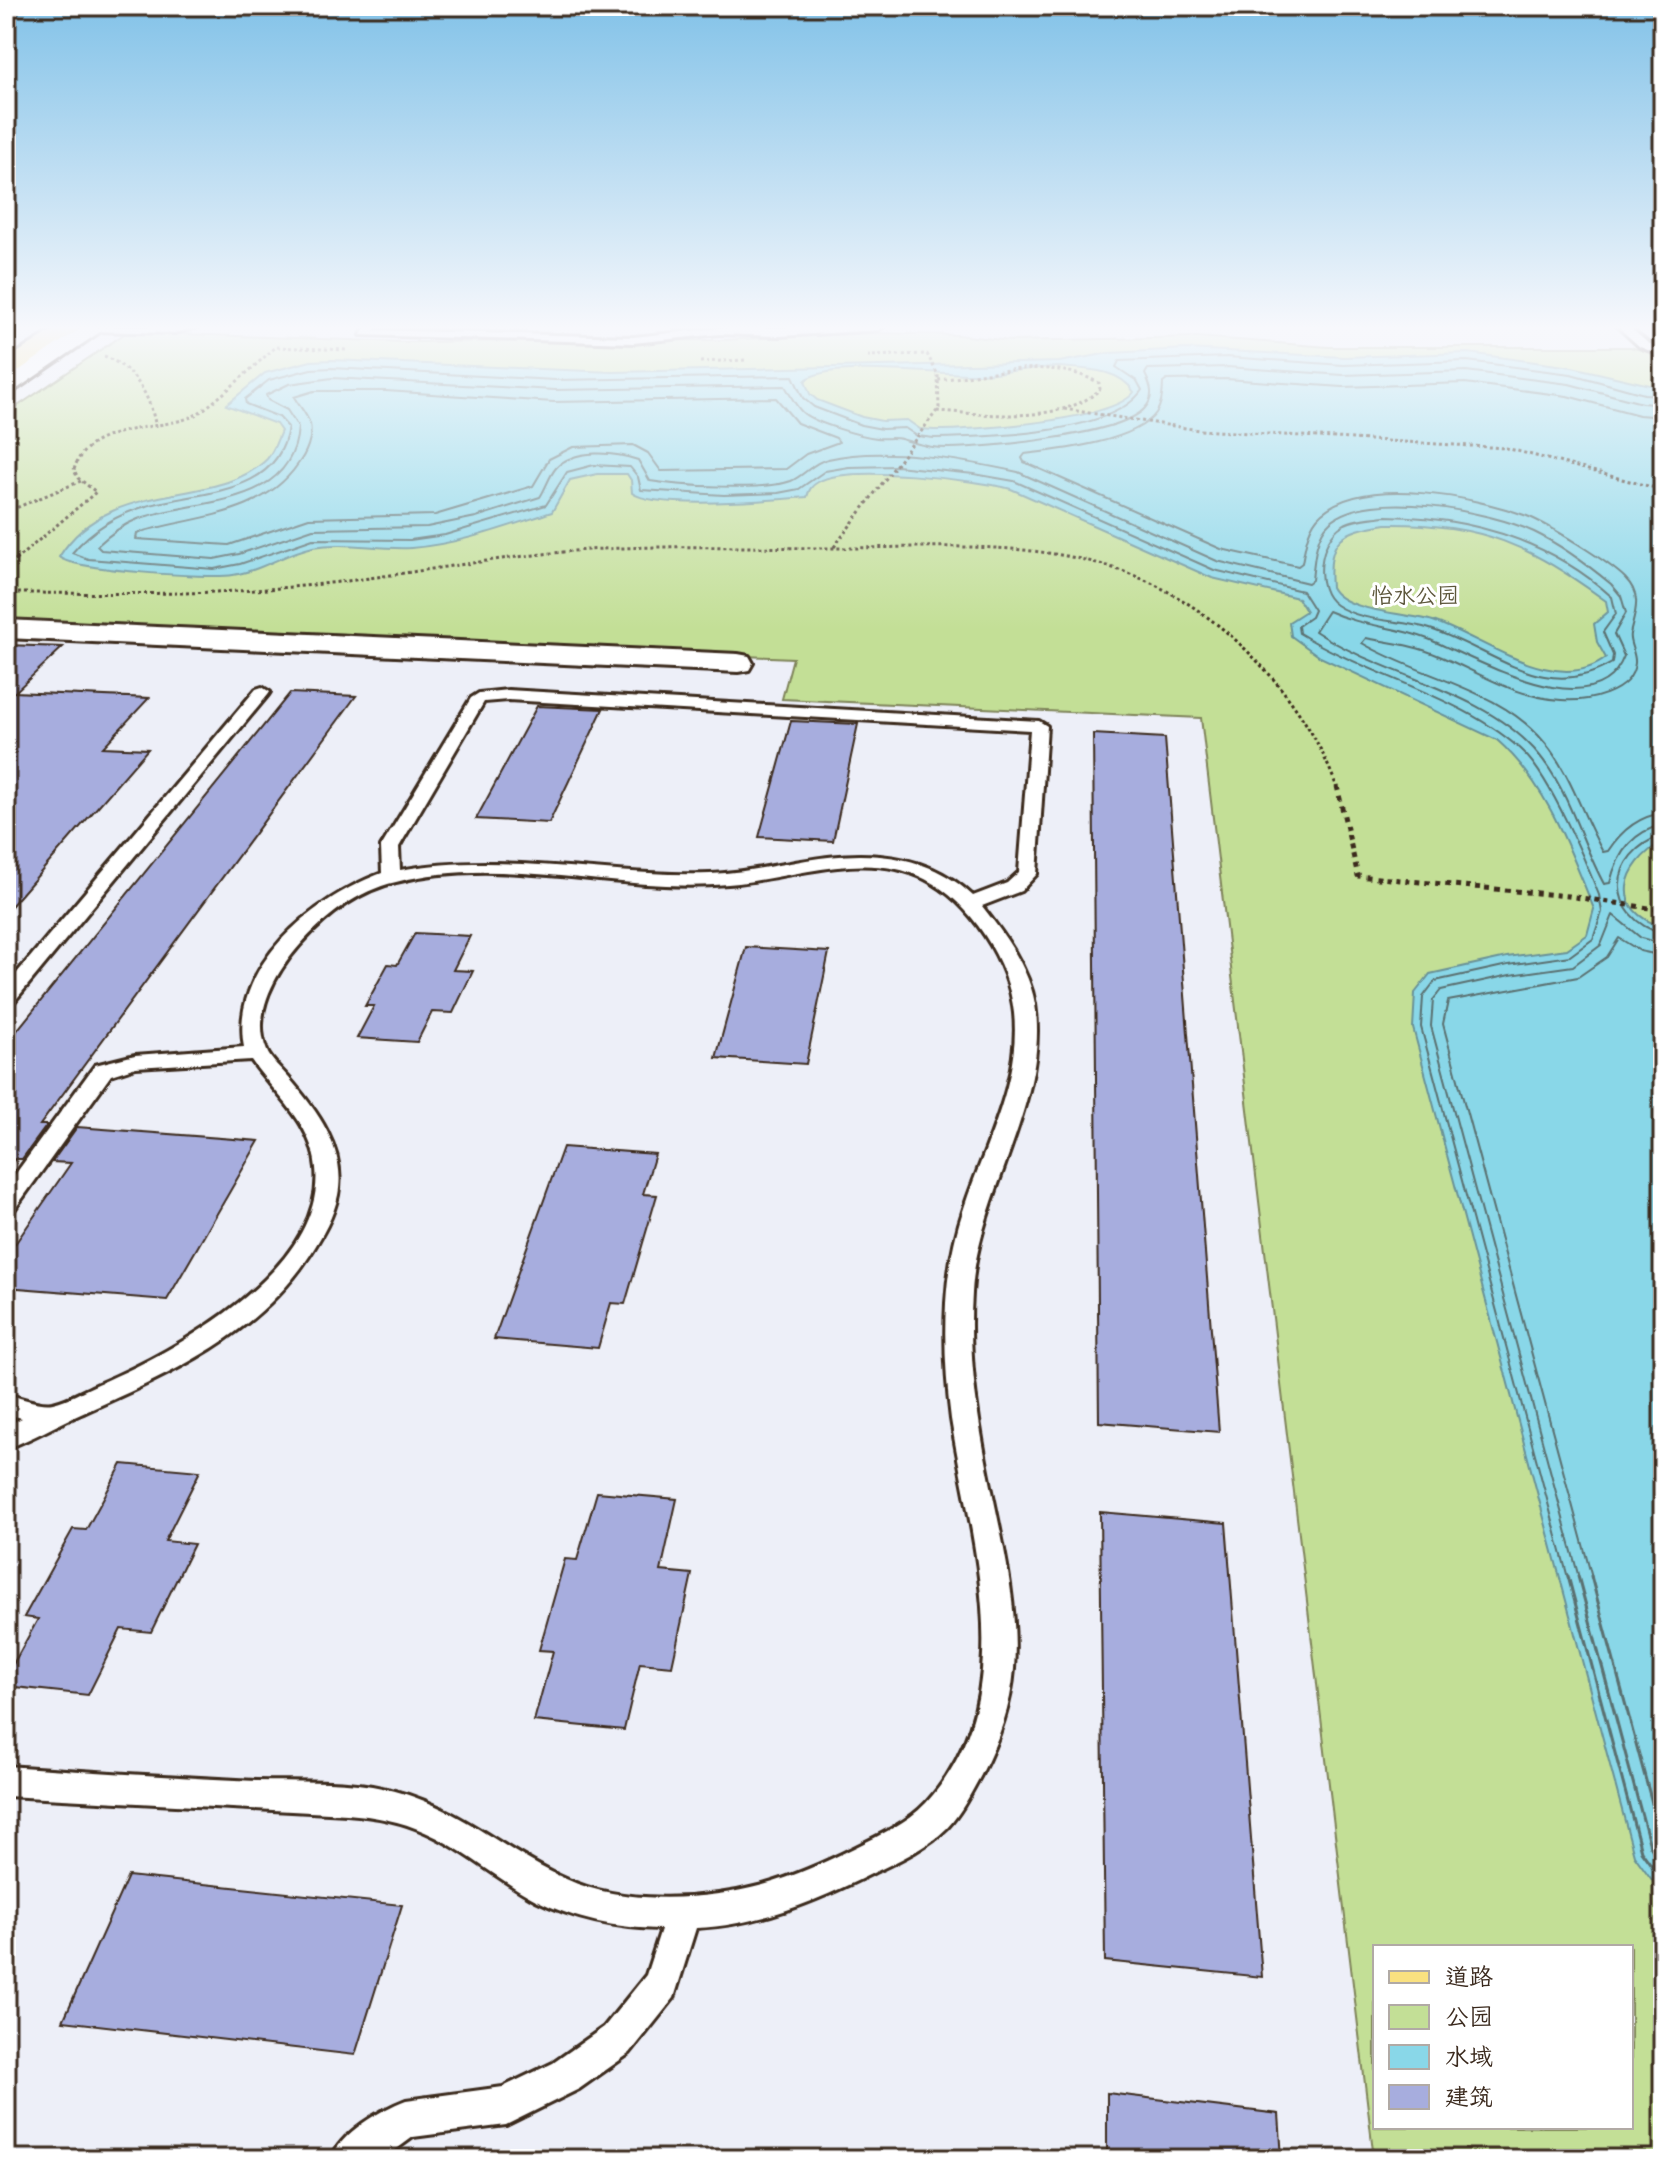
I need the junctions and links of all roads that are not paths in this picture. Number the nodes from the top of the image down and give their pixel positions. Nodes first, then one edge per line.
1 (6, 629) edge
2 (738, 663) dead end
3 (262, 692) dead end
4 (391, 876) junction
5 (970, 904) junction
6 (6, 999) edge
7 (255, 1053) junction
8 (8, 1200) edge
9 (6, 1404) edge
10 (49, 1414) junction
11 (6, 1439) edge
12 (6, 1781) edge
13 (684, 1912) junction
14 (350, 2159) edge

1 - 2 street
3 - 6 lane
4 - 5 lane
4 - 5 lane
4 - 7 lane
5 - 13 lane
7 - 8 lane
7 - 10 lane
9 - 10 lane
10 - 11 lane
12 - 13 lane
13 - 14 lane

